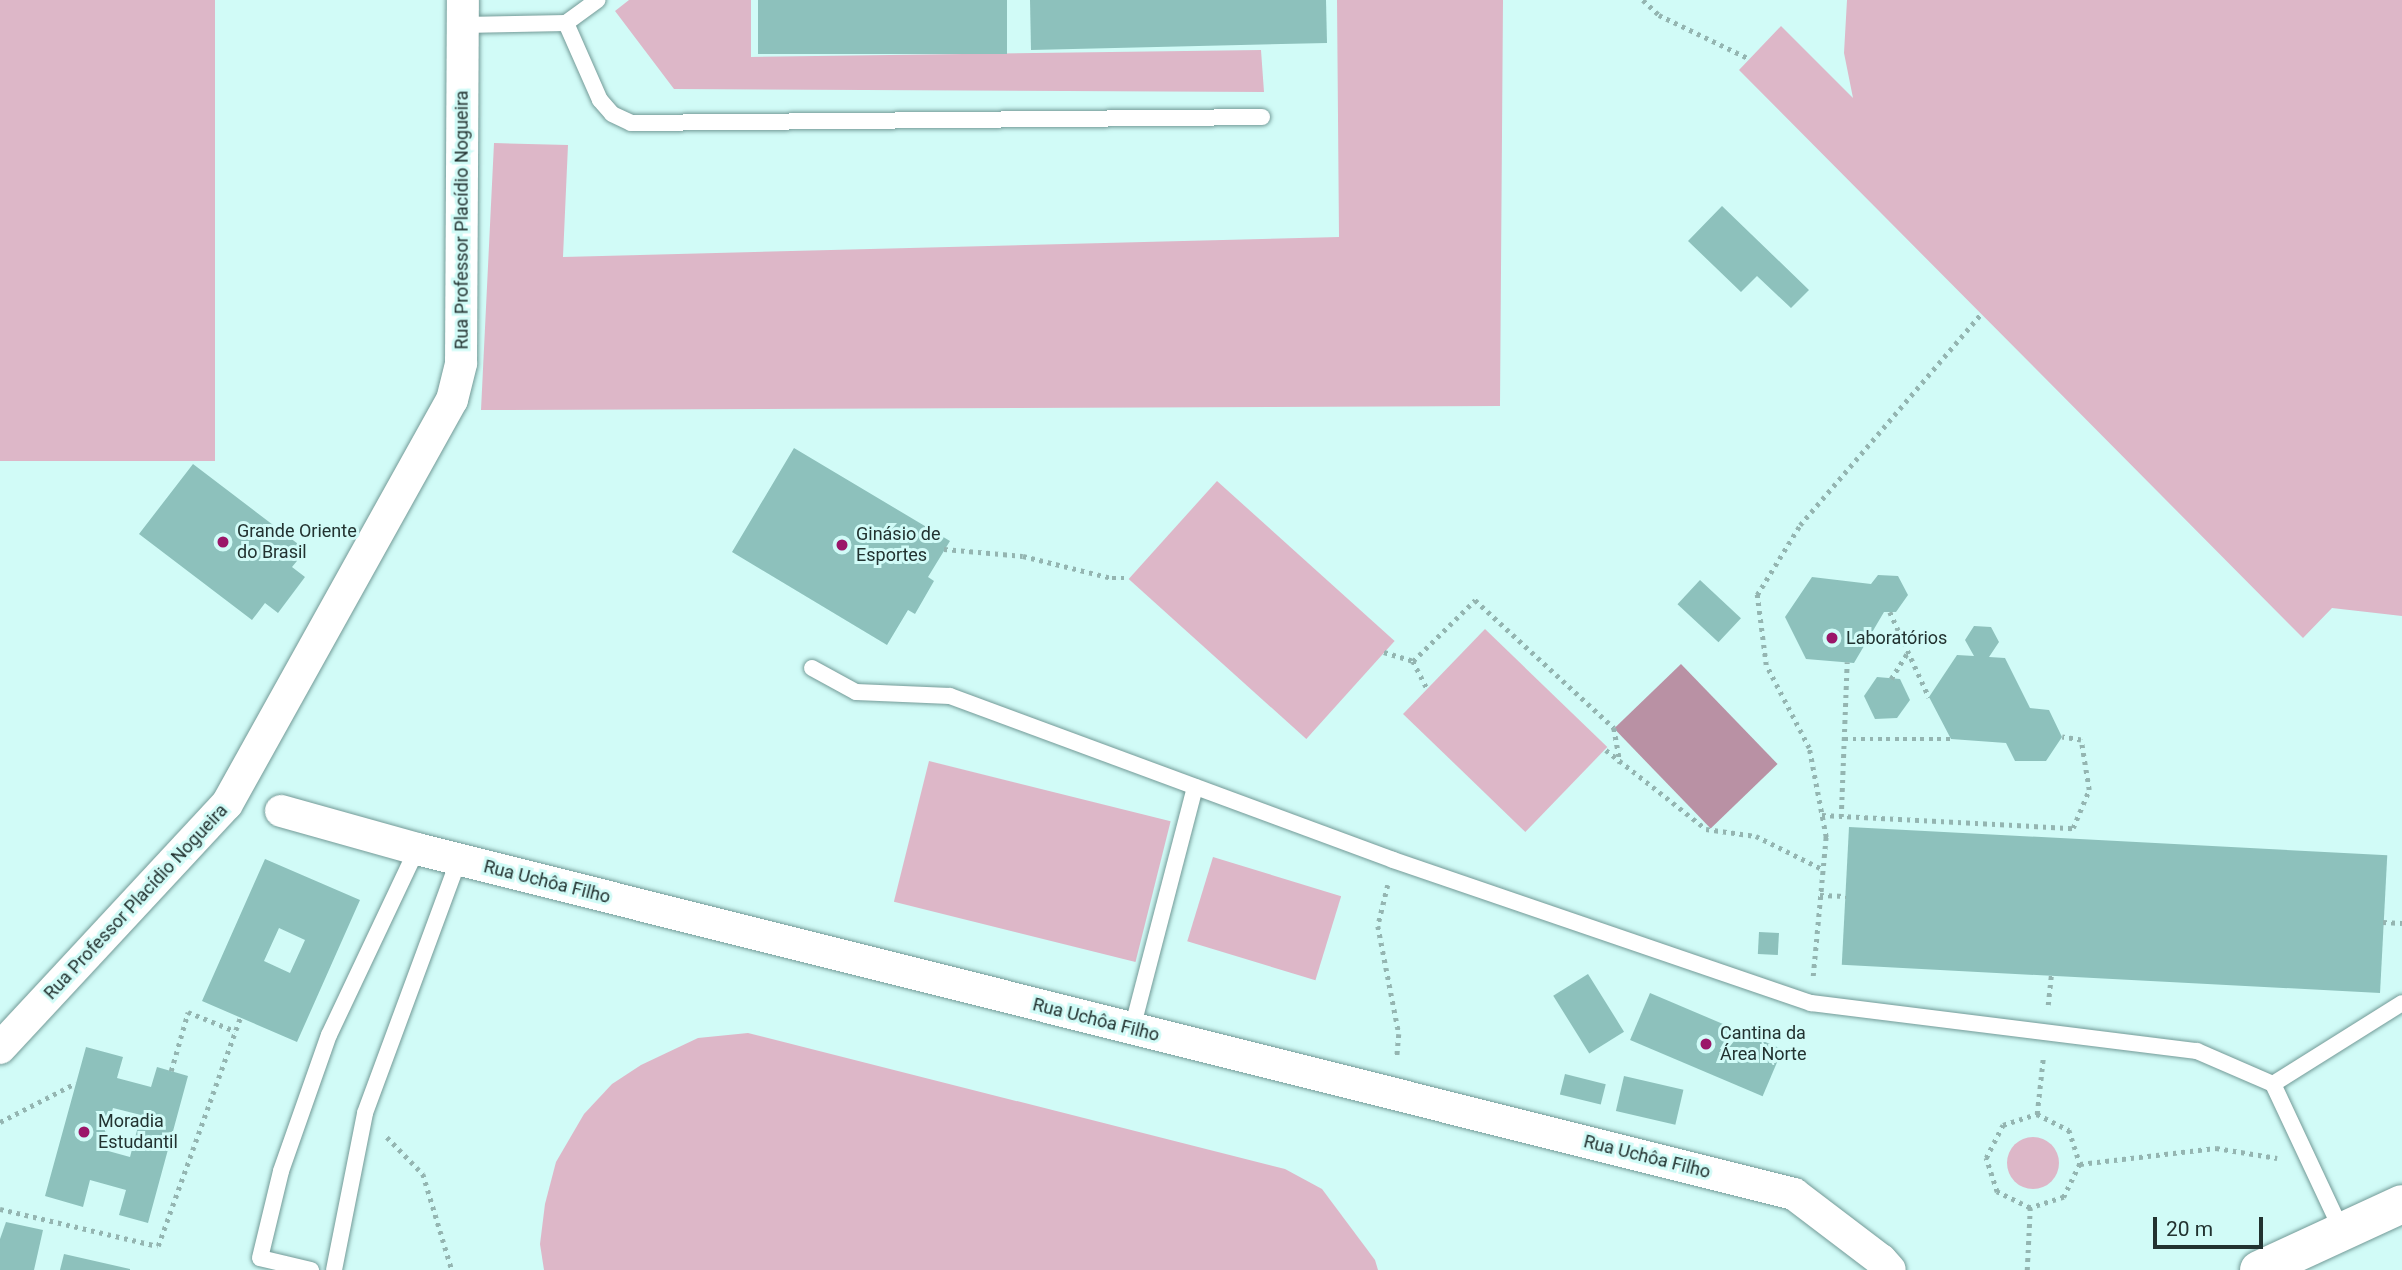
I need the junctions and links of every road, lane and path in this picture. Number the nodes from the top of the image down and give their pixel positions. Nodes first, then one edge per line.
1 (598, 0) edge
2 (1643, 0) edge
3 (463, 12) edge
4 (566, 23) junction
5 (1750, 59) dead end
6 (1262, 117) dead end
7 (1982, 314) dead end
8 (944, 549) dead end
9 (1128, 579) dead end
10 (1889, 612) dead end
11 (1384, 652) dead end
12 (1908, 652) junction
13 (1413, 661) junction
14 (1847, 662) dead end
15 (812, 668) dead end
16 (1891, 679) dead end
17 (1427, 689) dead end
18 (1929, 697) dead end
19 (2062, 737) dead end
20 (1844, 739) junction
21 (1951, 739) dead end
22 (1606, 750) dead end
23 (1620, 763) junction
24 (1195, 788) junction
25 (281, 811) dead end
26 (1822, 815) junction
27 (1842, 817) junction
28 (417, 849) junction
29 (459, 859) junction
30 (1393, 860) junction
31 (1822, 869) junction
32 (1820, 895) junction
33 (1846, 896) dead end
34 (2383, 922) dead end
35 (2402, 923) edge
36 (1811, 1003) junction
37 (2402, 1003) edge
38 (240, 1018) dead end
39 (1132, 1029) junction
40 (235, 1031) junction
41 (0, 1048) edge
42 (171, 1071) dead end
43 (76, 1083) dead end
44 (2273, 1084) junction
45 (1395, 1094) junction
46 (365, 1113) junction
47 (0, 1122) edge
48 (2080, 1164) junction
49 (2310, 1164) junction
50 (2402, 1204) edge
51 (2030, 1208) junction
52 (0, 1209) edge
53 (2342, 1231) junction
54 (311, 1270) edge
55 (334, 1270) edge
56 (452, 1270) edge
57 (1890, 1270) edge
58 (2027, 1270) edge
59 (2259, 1270) edge

1 - 4 lane
2 - 5 path
3 - 4 lane
3 - 41 street, Rua Professor Placídio Nogueira
4 - 6 lane
7 - 26 path
8 - 9 path
10 - 12 path
11 - 13 path
12 - 16 path
12 - 18 path
13 - 17 path
13 - 23 path
14 - 20 path
15 - 24 lane
19 - 27 path
20 - 21 path
20 - 27 path
22 - 23 path
23 - 31 path
24 - 30 lane
24 - 39 lane
25 - 28 street, Rua Uchôa Filho
26 - 27 path
26 - 31 path
28 - 29 street, Rua Uchôa Filho
28 - 54 lane
29 - 39 street, Rua Uchôa Filho
29 - 46 lane
30 - 36 lane
30 - 45 path
31 - 32 path
32 - 33 path
32 - 36 path
34 - 35 path
36 - 44 lane
37 - 44 lane
38 - 40 path
39 - 45 street, Rua Uchôa Filho
40 - 42 path
40 - 52 path
43 - 47 path
44 - 49 lane
45 - 57 street, Rua Uchôa Filho
46 - 55 lane
46 - 56 path
48 - 49 path
48 - 51 path
48 - 51 path
49 - 53 lane
50 - 53 street
51 - 58 path
53 - 59 street

